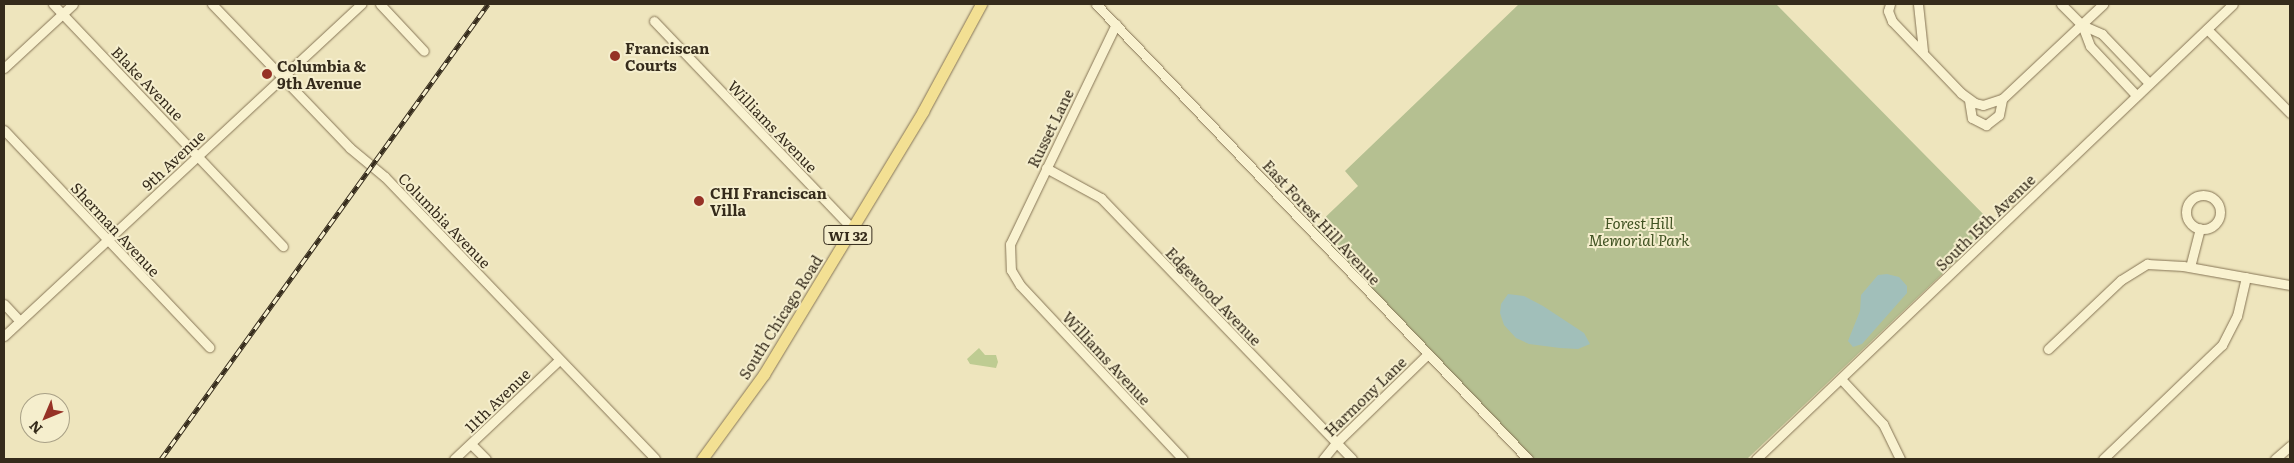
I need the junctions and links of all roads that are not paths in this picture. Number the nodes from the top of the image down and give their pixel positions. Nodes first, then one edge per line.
1 (53, 4) edge
2 (73, 4) edge
3 (212, 4) edge
4 (362, 4) edge
5 (380, 4) edge
6 (981, 4) edge
7 (1096, 4) edge
8 (1890, 4) edge
9 (1918, 4) edge
10 (2061, 4) edge
11 (2103, 4) edge
12 (2233, 4) edge
13 (62, 13) junction
14 (654, 21) dead end
15 (1116, 24) junction
16 (2082, 24) junction
17 (2207, 29) junction
18 (424, 52) dead end
19 (1924, 53) junction
20 (4, 68) edge
21 (282, 77) junction
22 (2149, 83) junction
23 (2136, 95) junction
24 (2002, 99) junction
25 (1969, 100) junction
26 (2290, 113) edge
27 (4, 130) edge
28 (198, 156) junction
29 (1046, 168) junction
30 (852, 228) junction
31 (2200, 228) dead end
32 (107, 240) junction
33 (1010, 244) joint
34 (283, 246) dead end
35 (2190, 267) junction
36 (2246, 277) junction
37 (2290, 286) edge
38 (4, 304) edge
39 (20, 321) junction
40 (4, 336) edge
41 (209, 347) dead end
42 (2048, 349) dead end
43 (1428, 354) junction
44 (559, 360) junction
45 (1841, 380) junction
46 (1336, 443) junction
47 (471, 444) junction
48 (2290, 446) edge
49 (2104, 458) edge
50 (454, 459) edge
51 (486, 459) edge
52 (655, 459) edge
53 (702, 459) edge
54 (1183, 459) edge
55 (1324, 459) edge
56 (1352, 459) edge
57 (1528, 459) edge
58 (1756, 459) edge
59 (1900, 459) edge
60 (2275, 459) edge

1 - 13 street, Blake Avenue
2 - 13 street
3 - 21 street, Columbia Avenue
4 - 21 street, 9th Avenue
5 - 18 street
6 - 30 main road, South Chicago Road / WI 32
7 - 15 street, East Forest Hill Avenue
8 - 19 street
9 - 19 street
10 - 16 street
11 - 16 street
12 - 17 street, South 15th Avenue
13 - 20 street
13 - 28 street, Blake Avenue
14 - 30 street, Williams Avenue
15 - 29 street, Russet Lane
15 - 43 street, East Forest Hill Avenue
16 - 22 street
16 - 23 street
16 - 24 street
17 - 22 street, South 15th Avenue
17 - 26 street
19 - 25 street
21 - 28 street, 9th Avenue
21 - 44 street, Columbia Avenue
22 - 23 street, South 15th Avenue
23 - 45 street, South 15th Avenue
24 - 25 street
24 - 25 street
27 - 32 street, Sherman Avenue
28 - 32 street, 9th Avenue
28 - 34 street, Blake Avenue
29 - 33 street, Russet Lane
29 - 46 street, Edgewood Avenue
30 - 53 main road, South Chicago Road / WI 32
31 - 35 street
32 - 39 street, 9th Avenue
32 - 41 street, Sherman Avenue
33 - 54 street, Williams Avenue
35 - 36 street
35 - 42 street
36 - 37 street
36 - 49 street
38 - 39 street
39 - 40 street, 9th Avenue
43 - 46 street, Harmony Lane
43 - 57 street, East Forest Hill Avenue
44 - 47 street, 11th Avenue
44 - 52 street, Columbia Avenue
45 - 58 street, South 15th Avenue
45 - 59 street
46 - 55 street, Harmony Lane
46 - 56 street, Edgewood Avenue
47 - 50 street, 11th Avenue
47 - 51 street
48 - 60 street

